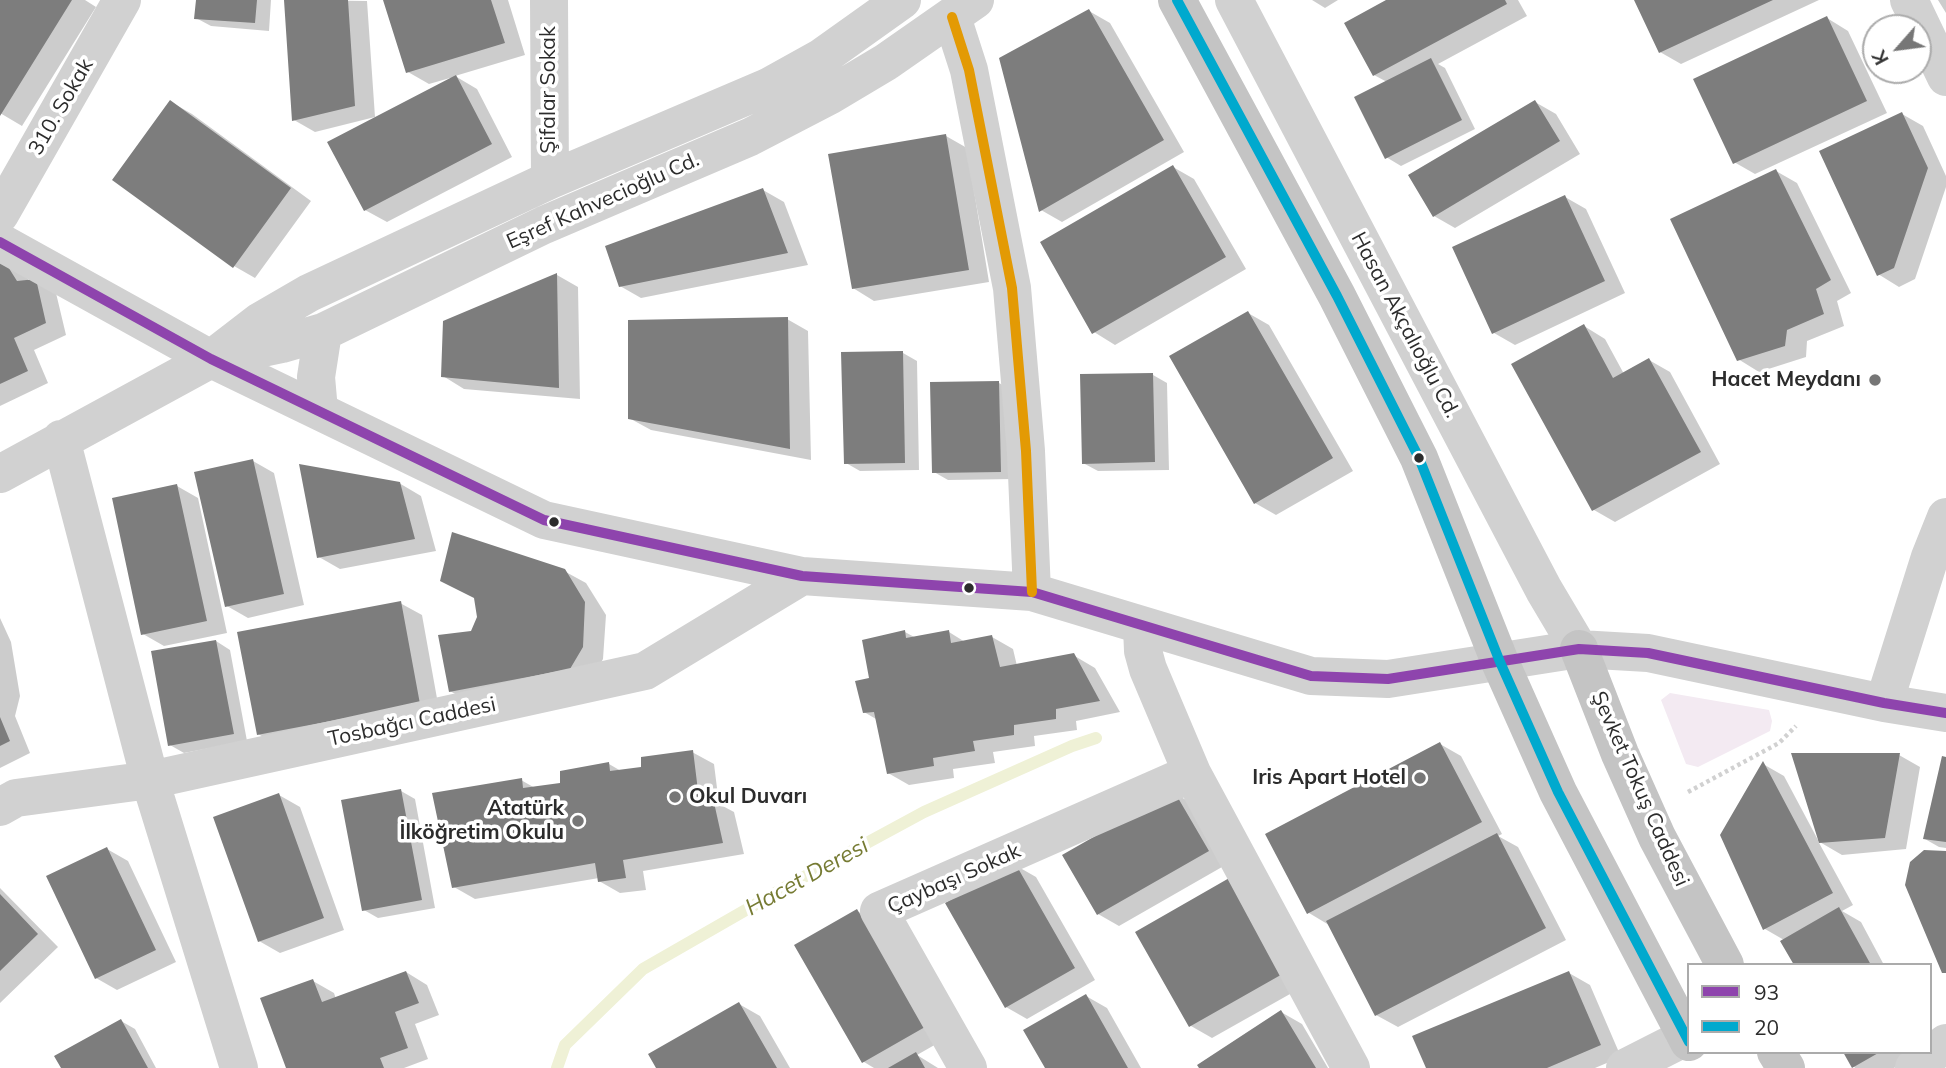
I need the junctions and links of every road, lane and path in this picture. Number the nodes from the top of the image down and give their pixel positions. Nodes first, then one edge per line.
1 (122, 0) edge
2 (549, 0) edge
3 (902, 0) edge
4 (1177, 0) edge
5 (1234, 0) edge
6 (1909, 0) edge
7 (963, 9) edge
8 (1946, 77) edge
9 (550, 180) junction
10 (0, 214) edge
11 (0, 242) edge
12 (323, 332) junction
13 (211, 359) junction
14 (319, 411) junction
15 (61, 439) junction
16 (0, 474) edge
17 (1946, 517) edge
18 (802, 576) junction
19 (1032, 592) junction
20 (1142, 627) junction
21 (1579, 649) junction
22 (1500, 662) junction
23 (1884, 703) junction
24 (1946, 713) edge
25 (1799, 723) dead end
26 (1192, 773) junction
27 (150, 780) junction
28 (1688, 792) dead end
29 (0, 807) edge
30 (1725, 963) edge
31 (1687, 1037) edge
32 (1946, 1043) edge
33 (1687, 1052) edge
34 (1932, 1054) edge
35 (1932, 1054) edge
36 (239, 1068) edge
37 (968, 1068) edge
38 (1351, 1068) edge
39 (1625, 1068) edge
40 (1914, 1068) edge

1 - 10 street, 310. Sokak
2 - 9 street, Şifalar Sokak
3 - 9 street, Eşref Kahvecioğlu Cd.
4 - 22 main road
5 - 21 street, Hasan Akçalıoğlu Cd.
6 - 8 street
7 - 12 street, Eşref Kahvecioğlu Cd.
7 - 19 street
9 - 13 street, Eşref Kahvecioğlu Cd.
11 - 13 street
12 - 13 street, Eşref Kahvecioğlu Cd.
12 - 14 street
13 - 14 street
13 - 15 street, Eşref Kahvecioğlu Cd.
14 - 18 street
15 - 16 street, Eşref Kahvecioğlu Cd.
15 - 27 street
17 - 23 street
18 - 19 street
18 - 27 street, Tosbağcı Caddesi
19 - 20 street
20 - 22 street
20 - 26 street
21 - 22 street
21 - 23 street
21 - 30 main road, Şevket Tokuş Caddesi
22 - 31 main road
23 - 24 street
25 - 28 path
26 - 37 street, Çaybaşı Sokak
26 - 38 street
27 - 29 street, Tosbağcı Caddesi
27 - 36 street
32 - 34 street
33 - 39 street
35 - 40 street

